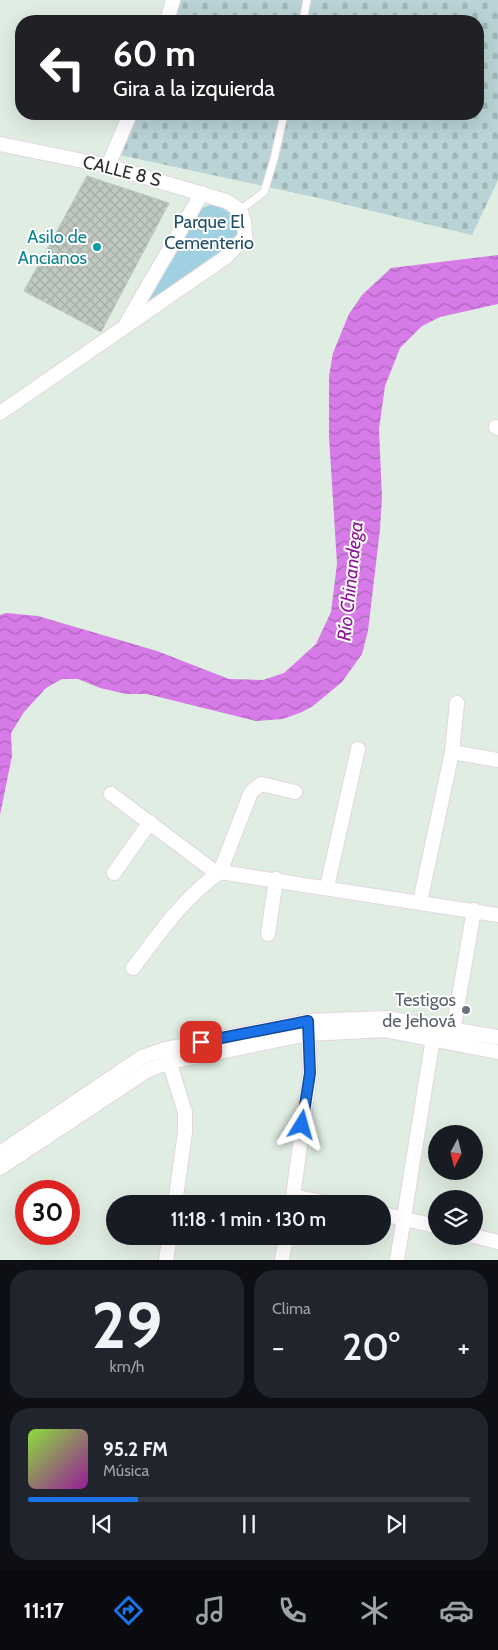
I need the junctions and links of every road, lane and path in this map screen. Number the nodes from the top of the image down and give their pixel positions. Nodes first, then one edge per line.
1 (173, 0) edge
2 (307, 0) edge
3 (169, 15) edge
4 (304, 15) edge
5 (127, 120) edge
6 (283, 120) edge
7 (0, 144) edge
8 (108, 166) junction
9 (202, 193) junction
10 (240, 210) junction
11 (123, 329) junction
12 (0, 413) edge
13 (457, 703) dead end
14 (358, 749) dead end
15 (452, 752) junction
16 (498, 760) edge
17 (295, 792) dead end
18 (110, 794) dead end
19 (150, 822) junction
20 (114, 873) dead end
21 (219, 873) junction
22 (276, 879) junction
23 (328, 887) junction
24 (420, 902) junction
25 (474, 910) junction
26 (498, 914) edge
27 (268, 934) dead end
28 (133, 968) dead end
29 (308, 1028) junction
30 (454, 1028) junction
31 (434, 1033) junction
32 (498, 1037) edge
33 (451, 1043) junction
34 (498, 1052) edge
35 (167, 1056) junction
36 (0, 1153) edge
37 (0, 1168) edge
38 (176, 1195) edge
39 (293, 1195) edge
40 (391, 1216) edge
41 (404, 1218) junction
42 (428, 1224) edge
43 (483, 1238) edge
44 (498, 1242) edge
45 (168, 1245) edge
46 (284, 1245) edge
47 (166, 1260) edge
48 (282, 1260) edge
49 (397, 1260) edge

1 - 3 street
2 - 4 lane
5 - 8 street
6 - 10 lane
7 - 8 street, CALLE 8 S
8 - 9 street, CALLE 8 S
9 - 10 street, CALLE 8 S
9 - 11 street
10 - 11 street
11 - 12 street
13 - 15 street
14 - 23 street
15 - 16 street
15 - 24 street
17 - 21 street
18 - 19 street
19 - 20 street
19 - 21 street
21 - 22 street
21 - 28 street
22 - 23 street
22 - 27 street
23 - 24 street
24 - 25 street
25 - 26 street
25 - 30 street
29 - 31 street
29 - 35 street
29 - 39 street
30 - 31 street
30 - 32 street
30 - 33 street
31 - 33 street
31 - 41 street
33 - 34 street
35 - 36 street
35 - 37 street
35 - 38 street
40 - 41 street
41 - 42 street
41 - 49 street
43 - 44 street
45 - 47 street
46 - 48 street

